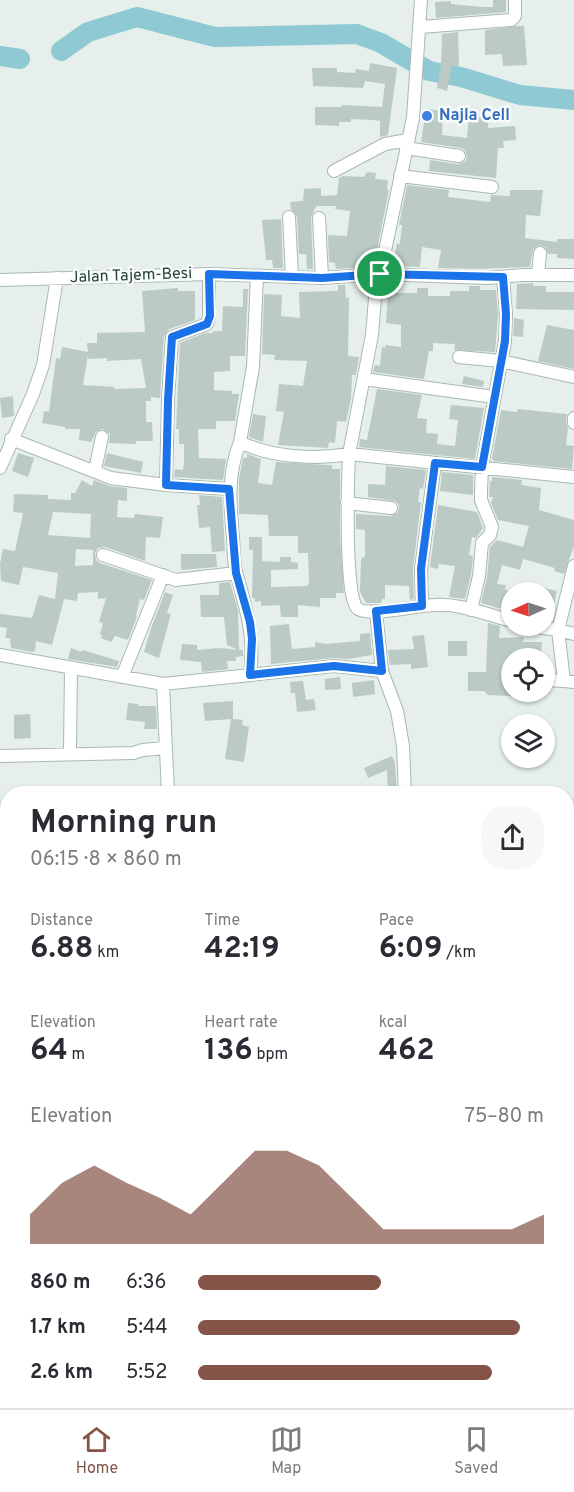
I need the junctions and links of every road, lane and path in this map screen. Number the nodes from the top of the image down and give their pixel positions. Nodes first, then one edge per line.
1 (422, 0) edge
2 (515, 0) edge
3 (421, 27) junction
4 (407, 144) junction
5 (459, 156) dead end
6 (334, 171) dead end
7 (400, 176) junction
8 (492, 187) dead end
9 (290, 217) dead end
10 (320, 218) dead end
11 (540, 253) dead end
12 (209, 274) junction
13 (380, 274) junction
14 (538, 275) junction
15 (574, 275) edge
16 (257, 276) junction
17 (292, 276) junction
18 (503, 277) junction
19 (57, 278) junction
20 (322, 278) junction
21 (0, 280) edge
22 (459, 357) dead end
23 (501, 360) junction
24 (574, 377) edge
25 (364, 379) junction
26 (494, 397) junction
27 (574, 418) edge
28 (574, 423) edge
29 (102, 437) dead end
30 (11, 440) junction
31 (240, 442) junction
32 (349, 454) junction
33 (435, 463) junction
34 (482, 467) junction
35 (0, 468) edge
36 (95, 470) junction
37 (574, 477) edge
38 (166, 485) junction
39 (229, 489) junction
40 (347, 503) junction
41 (391, 508) dead end
42 (103, 555) dead end
43 (574, 566) edge
44 (236, 573) junction
45 (163, 575) junction
46 (422, 606) junction
47 (471, 610) junction
48 (376, 611) junction
49 (501, 618) edge
50 (555, 630) edge
51 (558, 630) junction
52 (574, 634) edge
53 (0, 656) edge
54 (71, 669) junction
55 (382, 671) junction
56 (250, 675) junction
57 (122, 677) junction
58 (569, 681) edge
59 (163, 684) junction
60 (165, 748) junction
61 (70, 749) dead end
62 (0, 756) edge
63 (167, 786) edge
64 (405, 786) edge

1 - 3 street
2 - 3 street
3 - 4 street
4 - 5 street
4 - 6 street
4 - 7 street
7 - 8 street
7 - 13 street
9 - 17 street
10 - 20 street
11 - 14 street
12 - 16 street, Jalan Tajem-Besi
12 - 19 street, Jalan Tajem-Besi
12 - 38 street
13 - 18 street, Jalan Tajem-Besi
13 - 20 street, Jalan Tajem-Besi
13 - 25 street
14 - 15 street, Jalan Tajem-Besi
14 - 18 street, Jalan Tajem-Besi
16 - 17 street, Jalan Tajem-Besi
16 - 31 street
17 - 20 street, Jalan Tajem-Besi
18 - 23 street
19 - 21 street, Jalan Tajem-Besi
19 - 30 street
22 - 23 street
23 - 24 street
23 - 26 street
25 - 26 street
25 - 32 street
26 - 34 street
27 - 28 street
29 - 36 street
30 - 35 street
30 - 36 street
31 - 32 street
31 - 39 street
32 - 33 street
32 - 40 street
33 - 34 street
33 - 46 street
34 - 37 street
34 - 47 street
36 - 38 street
38 - 39 street
39 - 44 street
40 - 41 street
40 - 48 street
42 - 45 street
43 - 51 street
44 - 45 street
44 - 56 street
45 - 57 street
46 - 47 street
46 - 48 street
47 - 49 street
48 - 55 street
50 - 51 street
51 - 52 street
51 - 58 street
53 - 54 street
54 - 57 street
54 - 61 street
55 - 56 street
55 - 64 street
56 - 59 street
57 - 59 street
59 - 60 street
60 - 62 street
60 - 63 street

